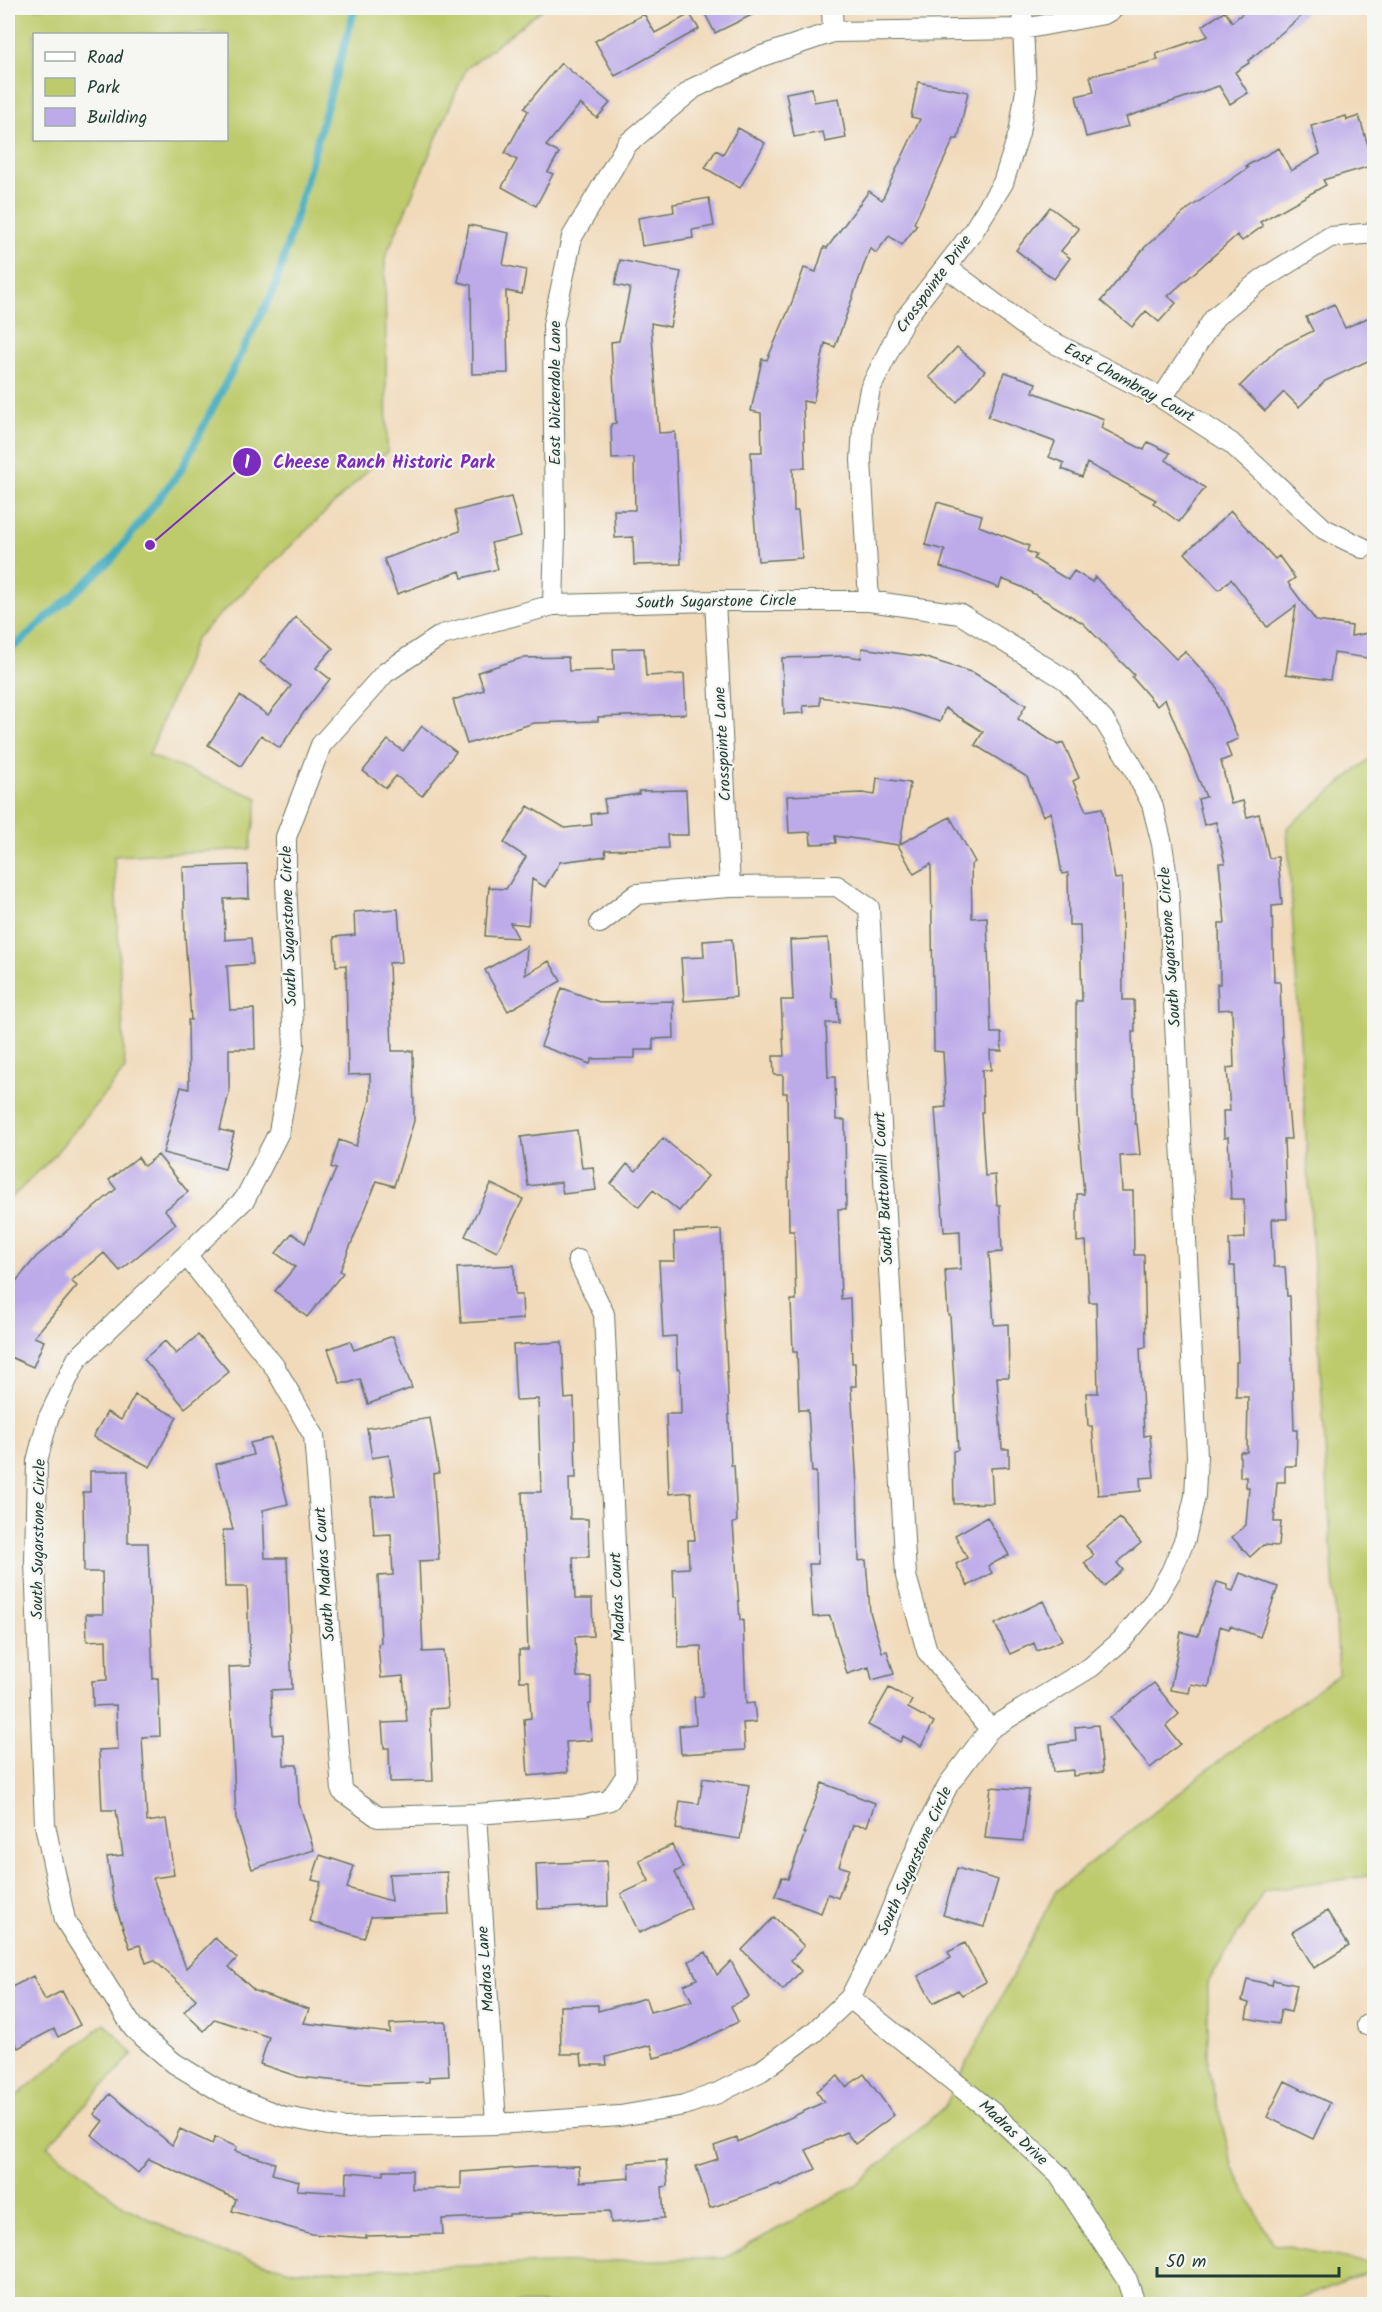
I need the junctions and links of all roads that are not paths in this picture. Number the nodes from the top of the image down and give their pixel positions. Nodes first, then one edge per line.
1 (832, 8) edge
2 (1022, 8) edge
3 (1114, 8) edge
4 (1023, 29) junction
5 (833, 32) junction
6 (1374, 233) edge
7 (946, 267) junction
8 (1162, 398) junction
9 (1363, 548) dead end
10 (715, 601) junction
11 (869, 602) junction
12 (553, 605) junction
13 (730, 887) junction
14 (600, 923) dead end
15 (187, 1256) junction
16 (578, 1260) dead end
17 (990, 1729) junction
18 (476, 1814) junction
19 (850, 1998) junction
20 (496, 2124) junction
21 (1134, 2304) edge

1 - 5 street
2 - 4 street, Crosspointe Drive
3 - 4 street, East Wickerdale Lane
4 - 5 street, East Wickerdale Lane
4 - 7 street, Crosspointe Drive
5 - 12 street, East Wickerdale Lane
6 - 8 street
7 - 8 street, East Chambray Court
7 - 11 street, Crosspointe Drive
8 - 9 street, East Chambray Court
10 - 11 street, South Sugarstone Circle
10 - 12 street, South Sugarstone Circle
10 - 13 street, Crosspointe Lane
11 - 17 street, South Sugarstone Circle
12 - 15 street, South Sugarstone Circle
13 - 14 street, South Buttonhill Court
13 - 17 street, South Buttonhill Court
15 - 18 street, South Madras Court
15 - 20 street, South Sugarstone Circle
16 - 18 street, Madras Court
17 - 19 street, South Sugarstone Circle
18 - 20 street, Madras Lane
19 - 20 street, South Sugarstone Circle
19 - 21 street, Madras Drive

